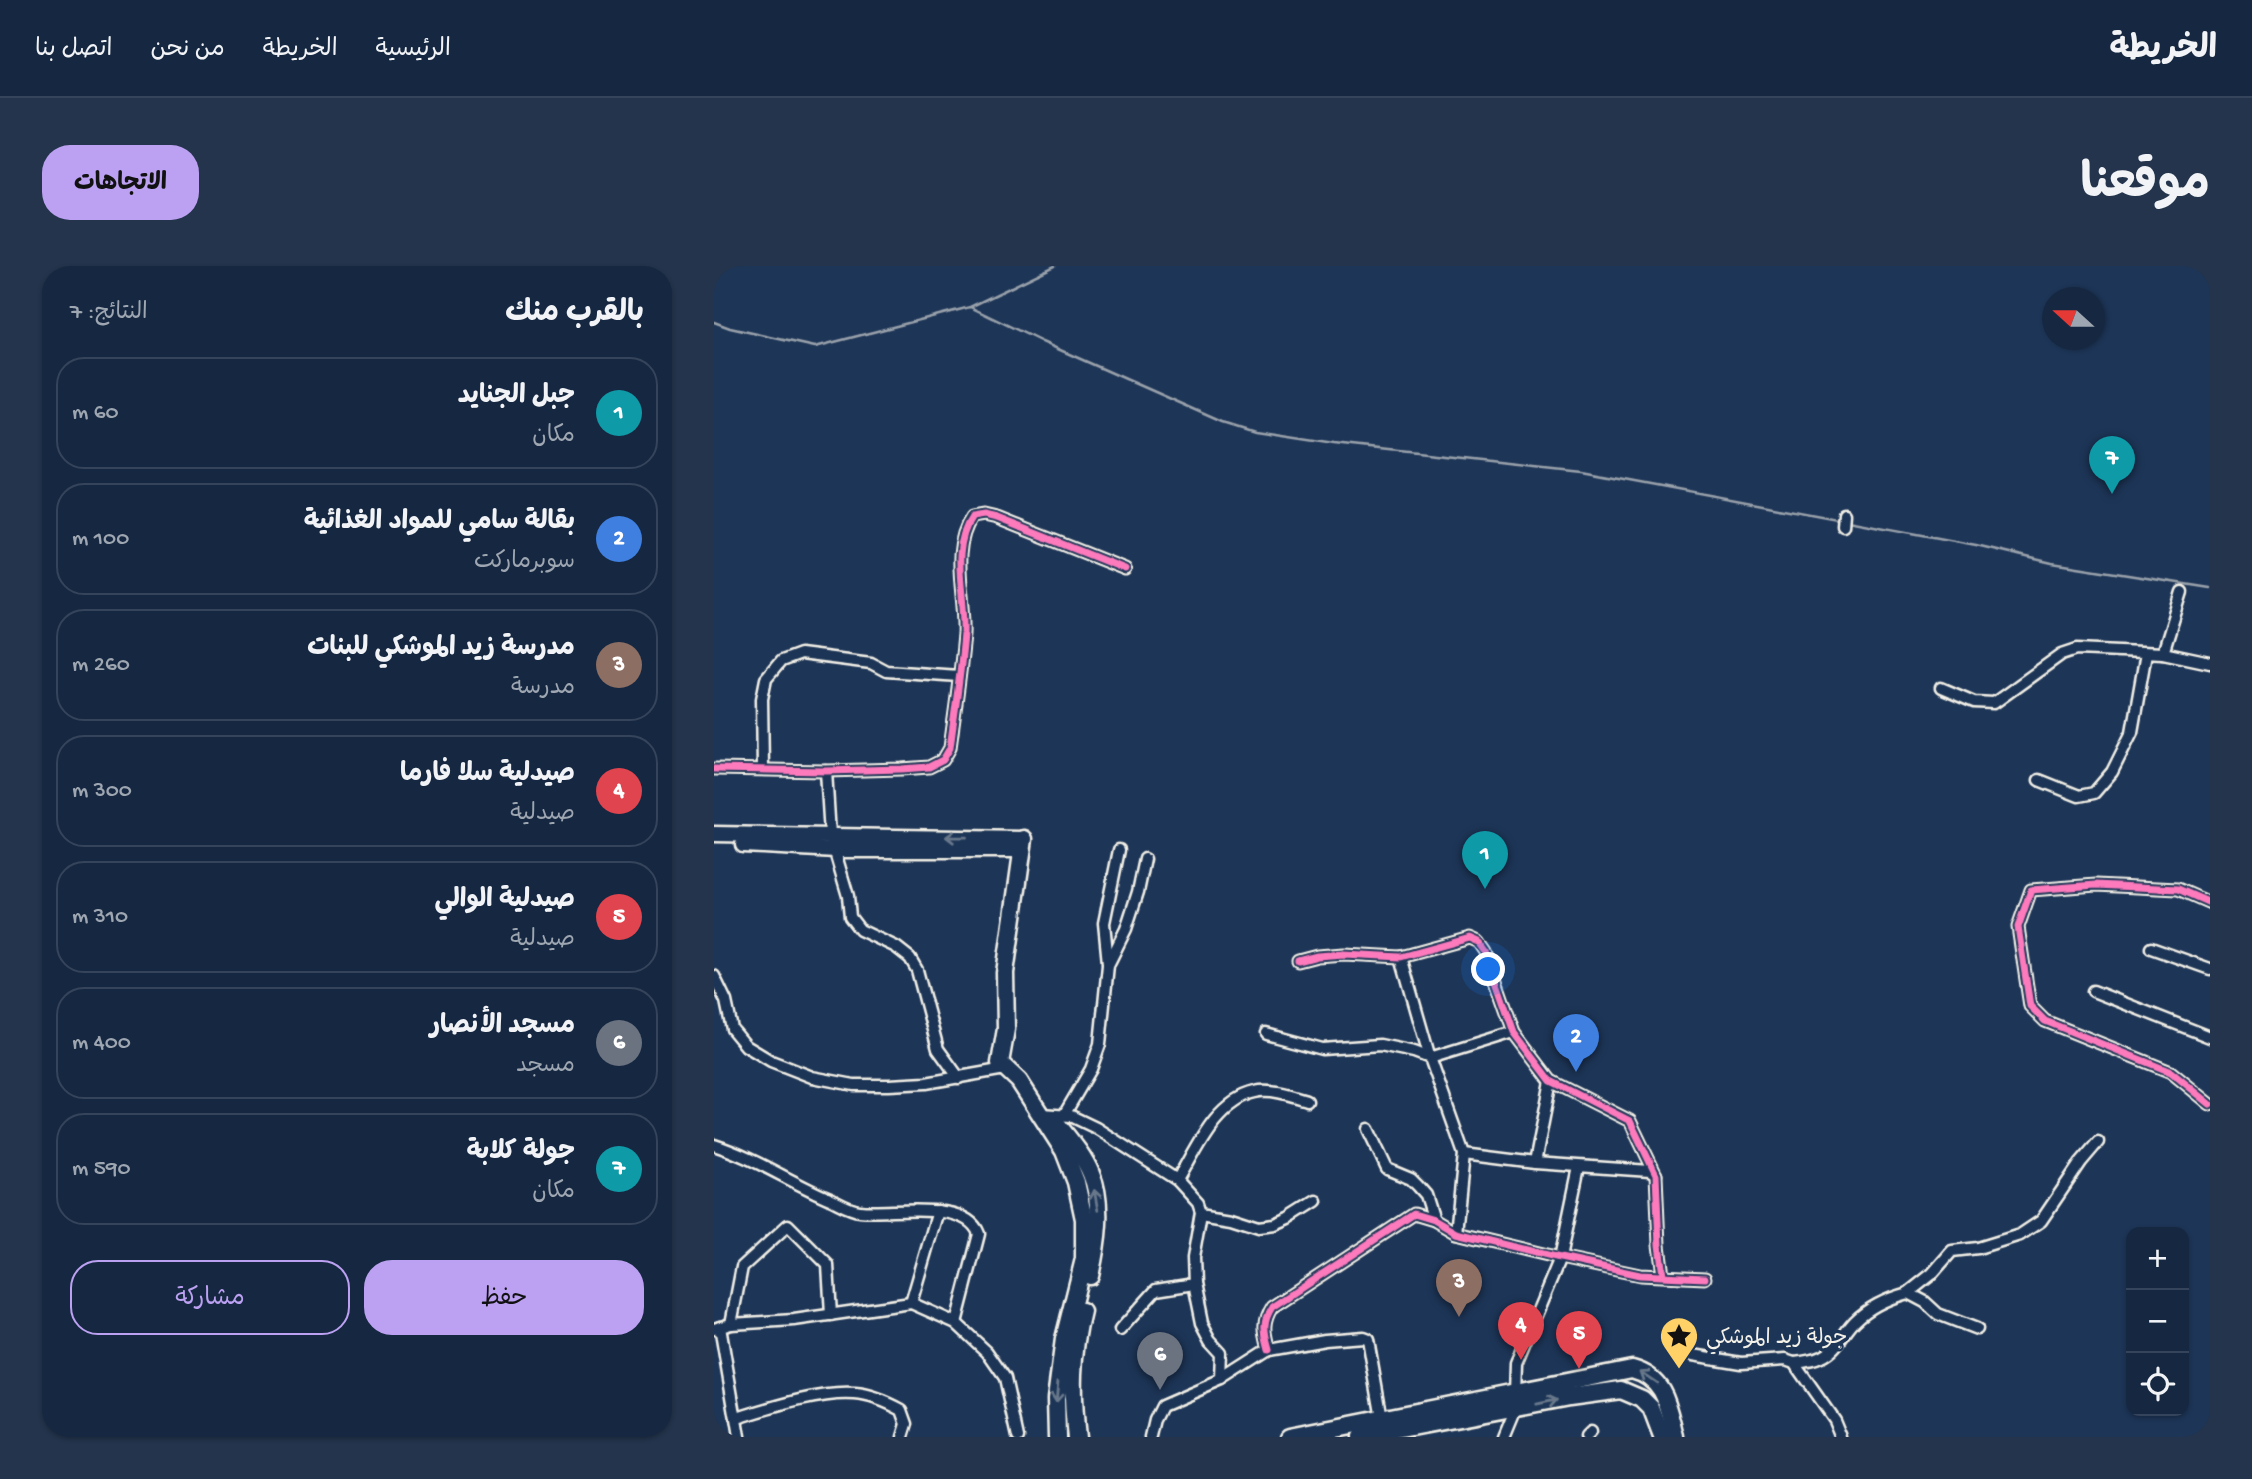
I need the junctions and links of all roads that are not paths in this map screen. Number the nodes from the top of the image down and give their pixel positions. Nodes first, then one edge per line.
1 (1844, 514) dead end
2 (1843, 526) dead end
3 (1125, 569) dead end
4 (2182, 592) dead end
5 (2146, 653) junction
6 (2163, 653) junction
7 (2210, 663) edge
8 (959, 676) junction
9 (1941, 688) dead end
10 (763, 768) junction
11 (714, 769) edge
12 (826, 771) junction
13 (2039, 780) dead end
14 (714, 834) edge
15 (830, 835) junction
16 (714, 843) edge
17 (1024, 845) junction
18 (836, 850) junction
19 (1119, 850) dead end
20 (1144, 859) dead end
21 (2210, 902) edge
22 (2151, 948) dead end
23 (1401, 957) junction
24 (1298, 961) dead end
25 (1108, 965) junction
26 (2210, 969) edge
27 (714, 976) edge
28 (2093, 991) dead end
29 (1514, 1032) junction
30 (1266, 1034) dead end
31 (2210, 1037) edge
32 (1430, 1058) junction
33 (1005, 1069) junction
34 (959, 1078) junction
35 (1552, 1082) junction
36 (1307, 1100) dead end
37 (2210, 1104) edge
38 (1040, 1115) junction
39 (1064, 1115) junction
40 (1368, 1129) dead end
41 (2098, 1142) dead end
42 (714, 1144) edge
43 (1464, 1154) junction
44 (1535, 1163) junction
45 (1579, 1167) junction
46 (1656, 1175) junction
47 (1177, 1180) junction
48 (1316, 1201) dead end
49 (938, 1211) junction
50 (1201, 1212) junction
51 (1434, 1220) junction
52 (1455, 1233) junction
53 (1560, 1258) junction
54 (1663, 1275) junction
55 (1705, 1278) dead end
56 (1194, 1284) junction
57 (1908, 1293) junction
58 (911, 1303) junction
59 (831, 1315) junction
60 (956, 1323) junction
61 (731, 1324) junction
62 (717, 1328) edge
63 (1977, 1329) dead end
64 (1120, 1330) dead end
65 (1269, 1350) junction
66 (1693, 1355) dead end
67 (1794, 1363) junction
68 (1222, 1380) junction
69 (1515, 1401) junction
70 (737, 1418) junction
71 (1390, 1429) edge
72 (739, 1437) edge
73 (903, 1437) edge
74 (1018, 1437) edge
75 (1057, 1437) edge
76 (1076, 1437) edge
77 (1151, 1437) edge
78 (1290, 1437) edge
79 (1360, 1437) edge
80 (1504, 1437) edge
81 (1662, 1437) edge
82 (1676, 1437) edge
83 (1841, 1437) edge

1 - 2 street
3 - 8 street
4 - 6 street
5 - 6 street
5 - 9 street
5 - 13 street
6 - 7 street
8 - 10 street
8 - 12 street
10 - 11 street
10 - 12 street
12 - 15 street
14 - 15 street
17 -> 15 street
15 - 18 street
16 - 18 street
17 - 18 street
17 - 33 main road
18 - 34 street
19 - 25 street
20 - 25 street
21 - 37 street
22 - 26 street
23 - 24 street
23 - 29 street
23 - 32 street
25 - 39 street
27 - 34 street
28 - 31 street
29 - 32 street
29 - 35 street
30 - 32 street
32 - 43 street
33 - 34 street
33 - 38 main road
35 - 44 street
35 - 46 street
36 - 47 street
38 - 39 street
38 -> 75 main road
76 -> 38 main road
39 - 47 street
40 - 51 street
41 - 57 street
42 - 49 street
43 - 44 street
43 - 52 street
44 - 45 street
45 - 46 street
45 - 53 street
46 - 54 street
47 - 50 street
48 - 50 street
49 - 58 street
49 - 60 street
50 - 56 street
51 - 52 street
51 - 65 street
52 - 53 street
53 - 54 street
53 - 69 street
54 - 55 street
56 - 64 street
56 - 68 street
57 - 63 street
57 - 67 street
58 - 59 street
58 - 60 street
59 - 61 street
59 - 61 street
60 - 74 street
61 - 62 street
62 - 70 street
65 - 68 street
65 - 71 street
66 - 67 street
67 - 83 street
68 - 77 street
69 - 71 main road
69 - 80 street
69 -> 81 main road
82 -> 69 main road
70 - 72 street
70 - 73 street
71 - 78 main road
71 - 79 main road

